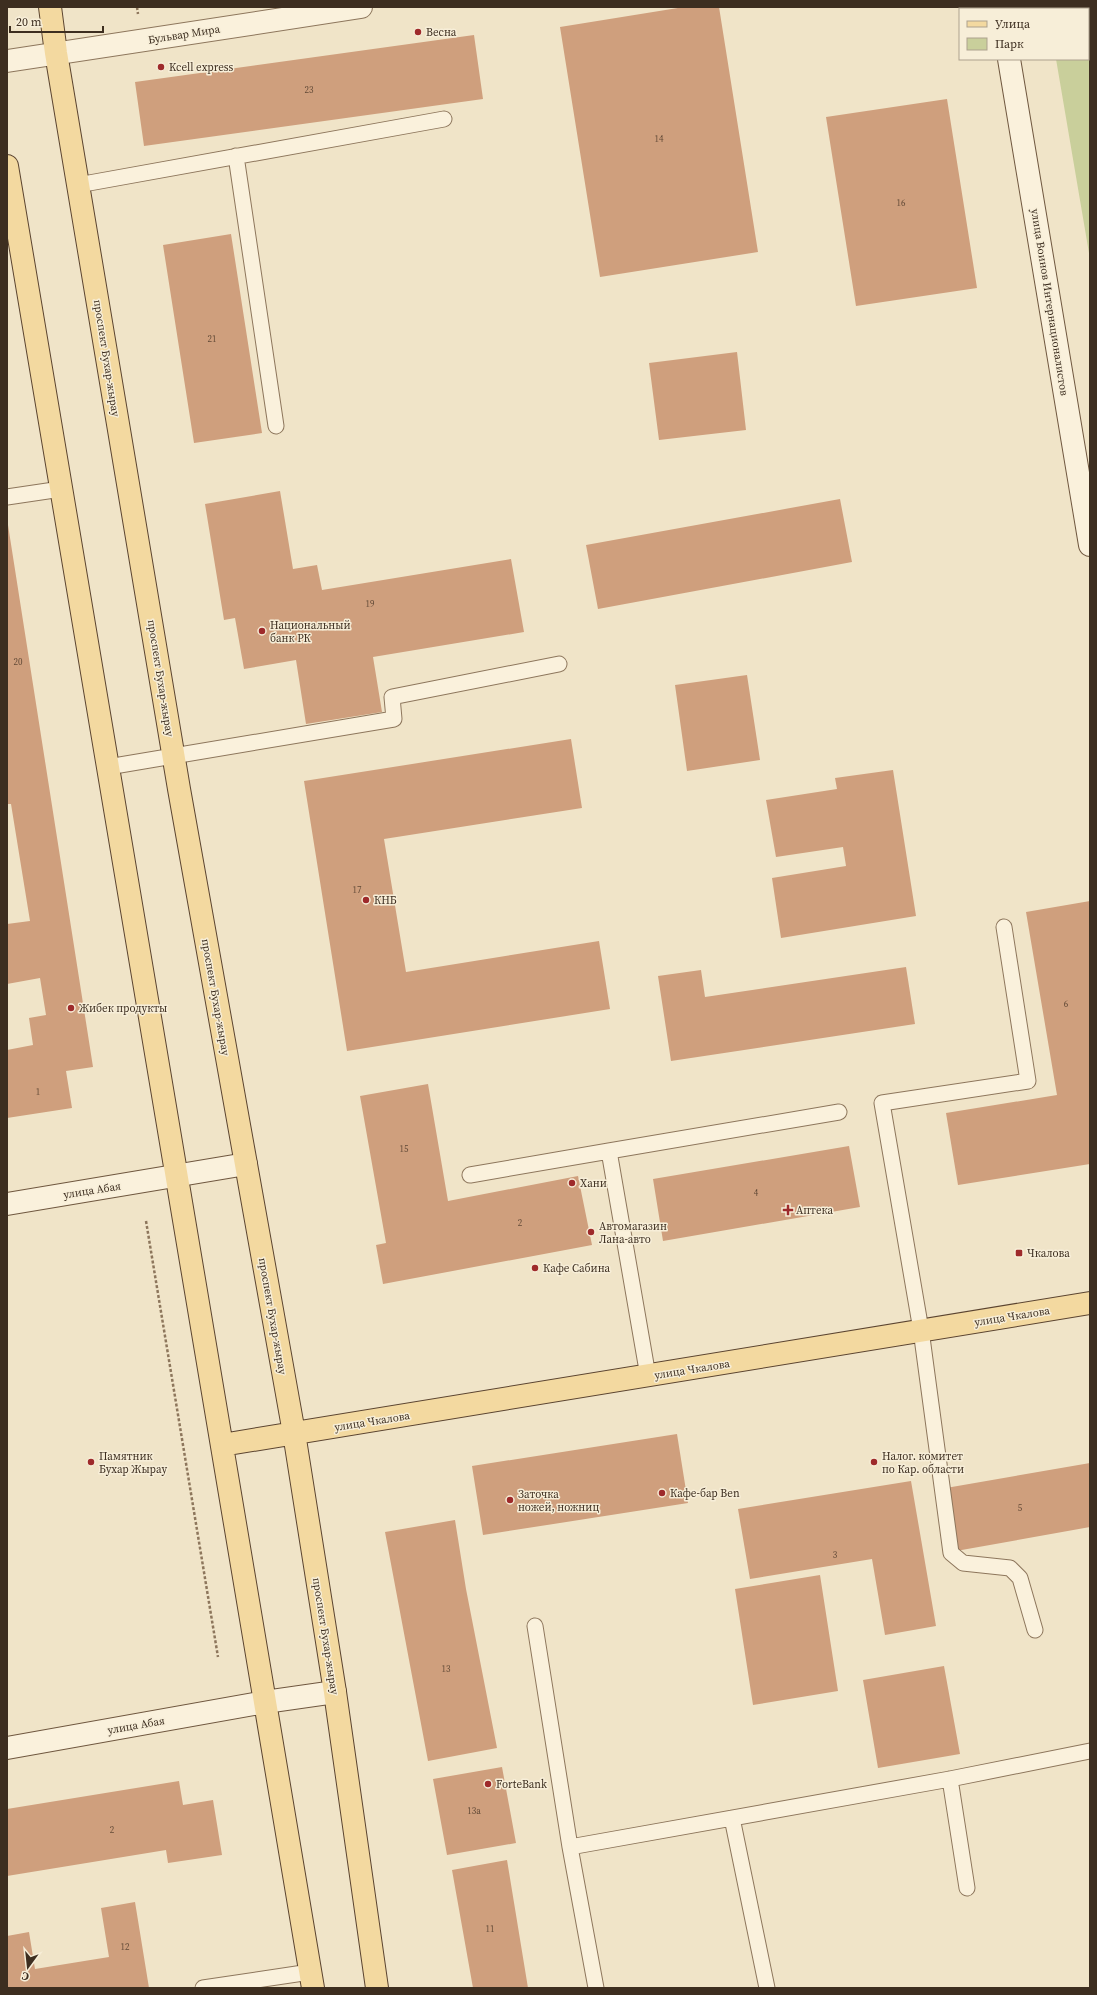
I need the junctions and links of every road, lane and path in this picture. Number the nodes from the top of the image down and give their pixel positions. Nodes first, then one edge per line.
1 (50, 7) edge
2 (361, 7) edge
3 (56, 53) junction
4 (1009, 60) edge
5 (7, 61) edge
6 (444, 118) dead end
7 (236, 156) junction
8 (7, 166) edge
9 (78, 185) junction
10 (276, 426) dead end
11 (61, 489) junction
12 (7, 497) edge
13 (1090, 545) edge
14 (559, 664) dead end
15 (174, 757) junction
16 (108, 767) junction
17 (1004, 927) dead end
18 (839, 1112) dead end
19 (609, 1151) junction
20 (246, 1164) junction
21 (470, 1175) dead end
22 (177, 1176) junction
23 (7, 1204) edge
24 (146, 1221) dead end
25 (1090, 1303) edge
26 (921, 1330) junction
27 (648, 1376) junction
28 (294, 1433) junction
29 (222, 1445) junction
30 (535, 1626) dead end
31 (1035, 1630) dead end
32 (218, 1657) dead end
33 (335, 1692) junction
34 (265, 1702) junction
35 (7, 1748) edge
36 (1090, 1751) edge
37 (950, 1779) junction
38 (732, 1818) junction
39 (570, 1847) junction
40 (967, 1888) dead end
41 (312, 1980) edge
42 (203, 1988) edge
43 (377, 1988) edge
44 (596, 1988) edge
45 (767, 1988) edge

1 - 3 main road, проспект Бухар-жырау
2 - 3 main road, Бульвар Мира
3 - 5 main road, Бульвар Мира
3 - 9 main road, проспект Бухар-жырау
4 - 13 main road, улица Воинов Интернационалистов
6 - 7 lane
7 - 9 lane
7 - 10 lane
8 - 11 main road
9 - 15 main road, проспект Бухар-жырау
11 - 12 lane
11 - 16 main road
14 - 15 lane
15 - 16 lane
15 - 20 main road, проспект Бухар-жырау
16 - 22 main road
17 - 26 lane
18 - 19 lane
19 - 21 lane
19 - 27 lane
20 - 22 main road, улица Абая
20 - 28 main road, проспект Бухар-жырау
22 - 23 main road, улица Абая
22 - 29 main road
24 - 32 path
25 - 26 main road, улица Чкалова
26 - 27 main road, улица Чкалова
26 - 31 lane
27 - 28 main road, улица Чкалова
28 - 29 main road, улица Чкалова
28 - 33 main road, проспект Бухар-жырау
29 - 34 main road
30 - 39 lane
33 - 34 main road, улица Абая
33 - 43 main road, проспект Бухар-жырау
34 - 35 main road, улица Абая
34 - 41 main road
36 - 37 lane
37 - 38 lane
37 - 40 lane
38 - 39 lane
38 - 45 lane
39 - 44 lane
41 - 42 lane

